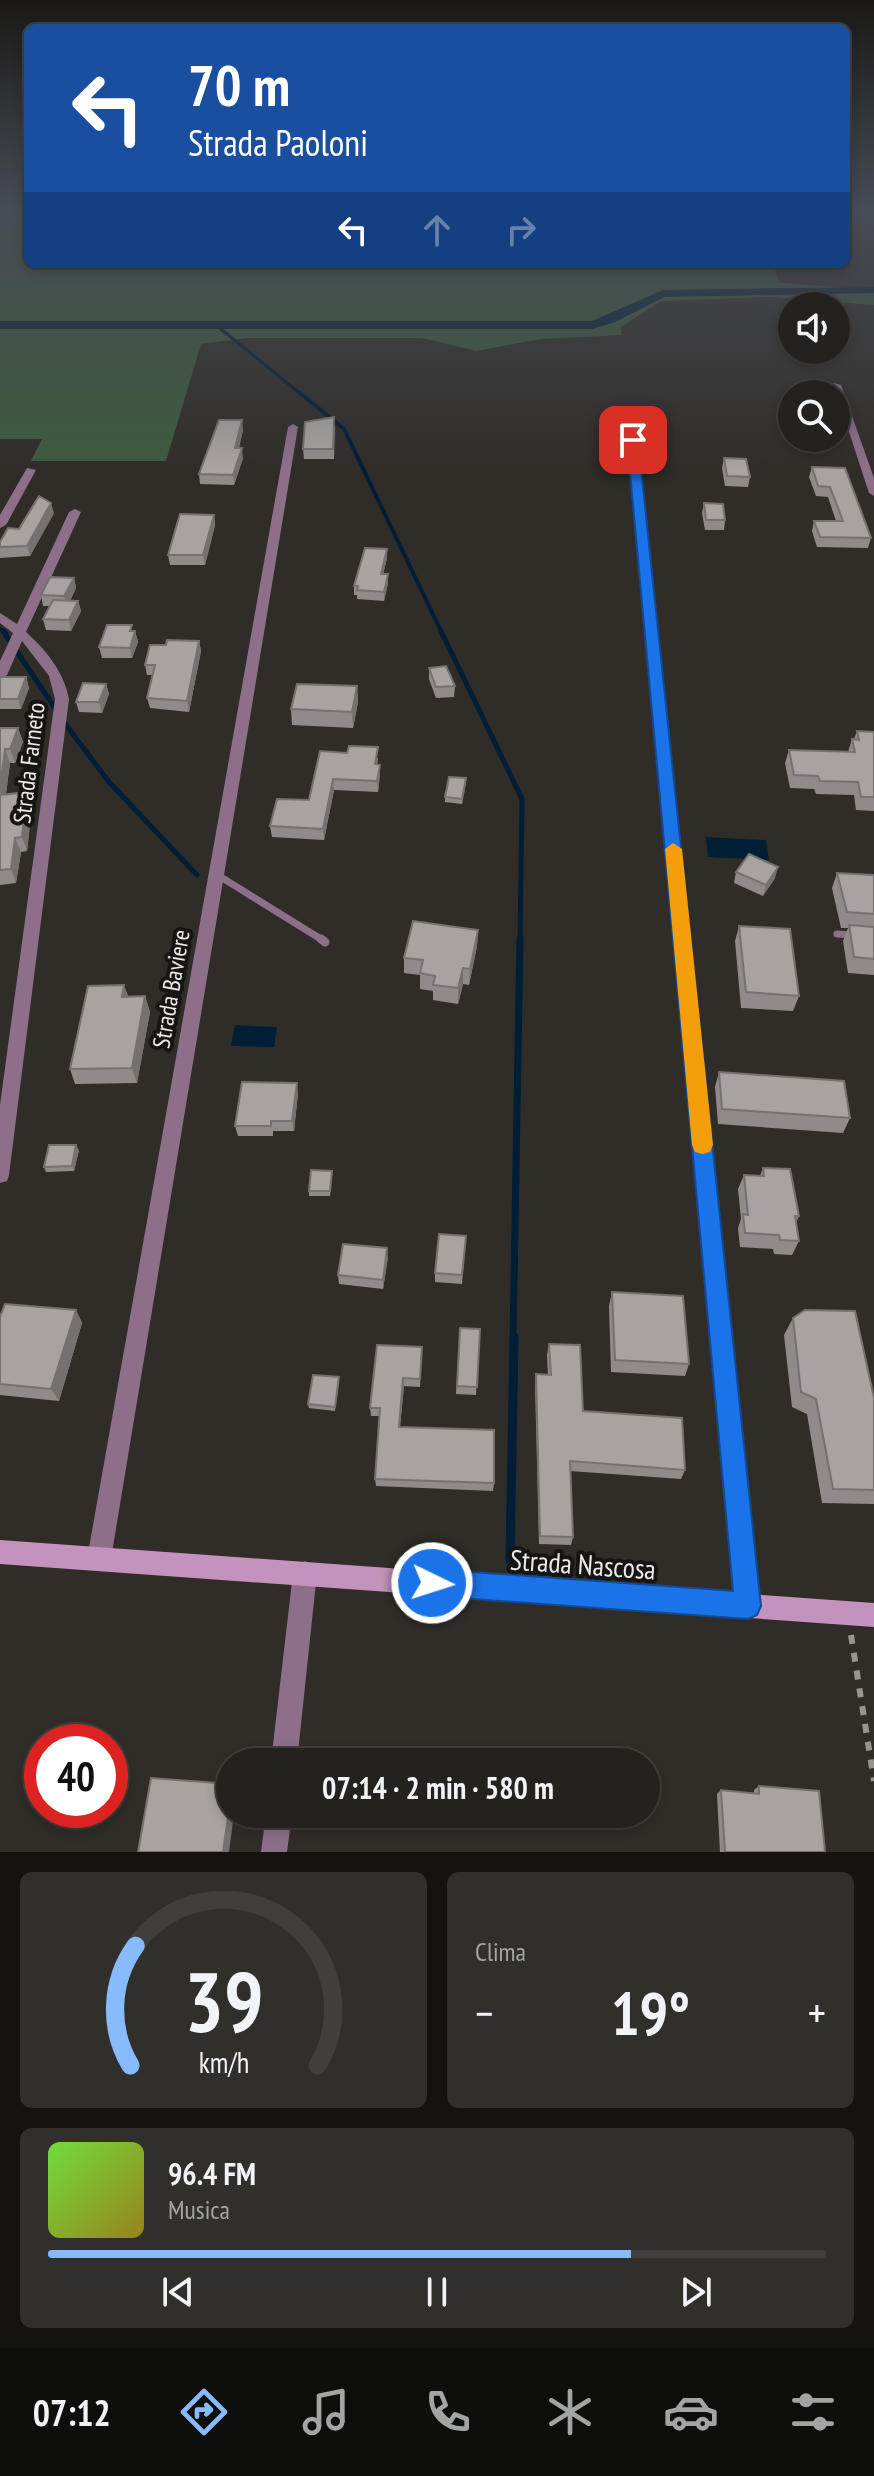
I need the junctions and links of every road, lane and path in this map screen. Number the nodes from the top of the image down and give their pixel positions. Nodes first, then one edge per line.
1 (630, 409) dead end
2 (850, 425) edge
3 (293, 427) dead end
4 (31, 470) dead end
5 (874, 493) edge
6 (75, 512) dead end
7 (0, 525) edge
8 (0, 617) edge
9 (19, 629) junction
10 (0, 675) edge
11 (215, 874) junction
12 (837, 934) dead end
13 (874, 936) edge
14 (325, 942) dead end
15 (0, 1175) edge
16 (0, 1552) edge
17 (99, 1559) junction
18 (305, 1573) junction
19 (748, 1606) junction
20 (847, 1613) junction
21 (874, 1615) edge
22 (286, 1748) edge
23 (874, 1781) edge
24 (277, 1828) edge
25 (274, 1852) edge

1 - 19 street
2 - 5 street
3 - 11 street, Strada Baviere
4 - 7 street
6 - 9 street
8 - 9 street, Strada Farneto
9 - 10 street
9 - 15 street, Strada Farneto
11 - 14 lane
11 - 17 street, Strada Baviere
12 - 13 lane
16 - 17 street, Strada Nascosa
17 - 18 street, Strada Nascosa
18 - 19 street, Strada Nascosa
18 - 22 street
19 - 20 street, Strada Nascosa
20 - 21 street, Strada Nascosa
20 - 23 path
24 - 25 street

